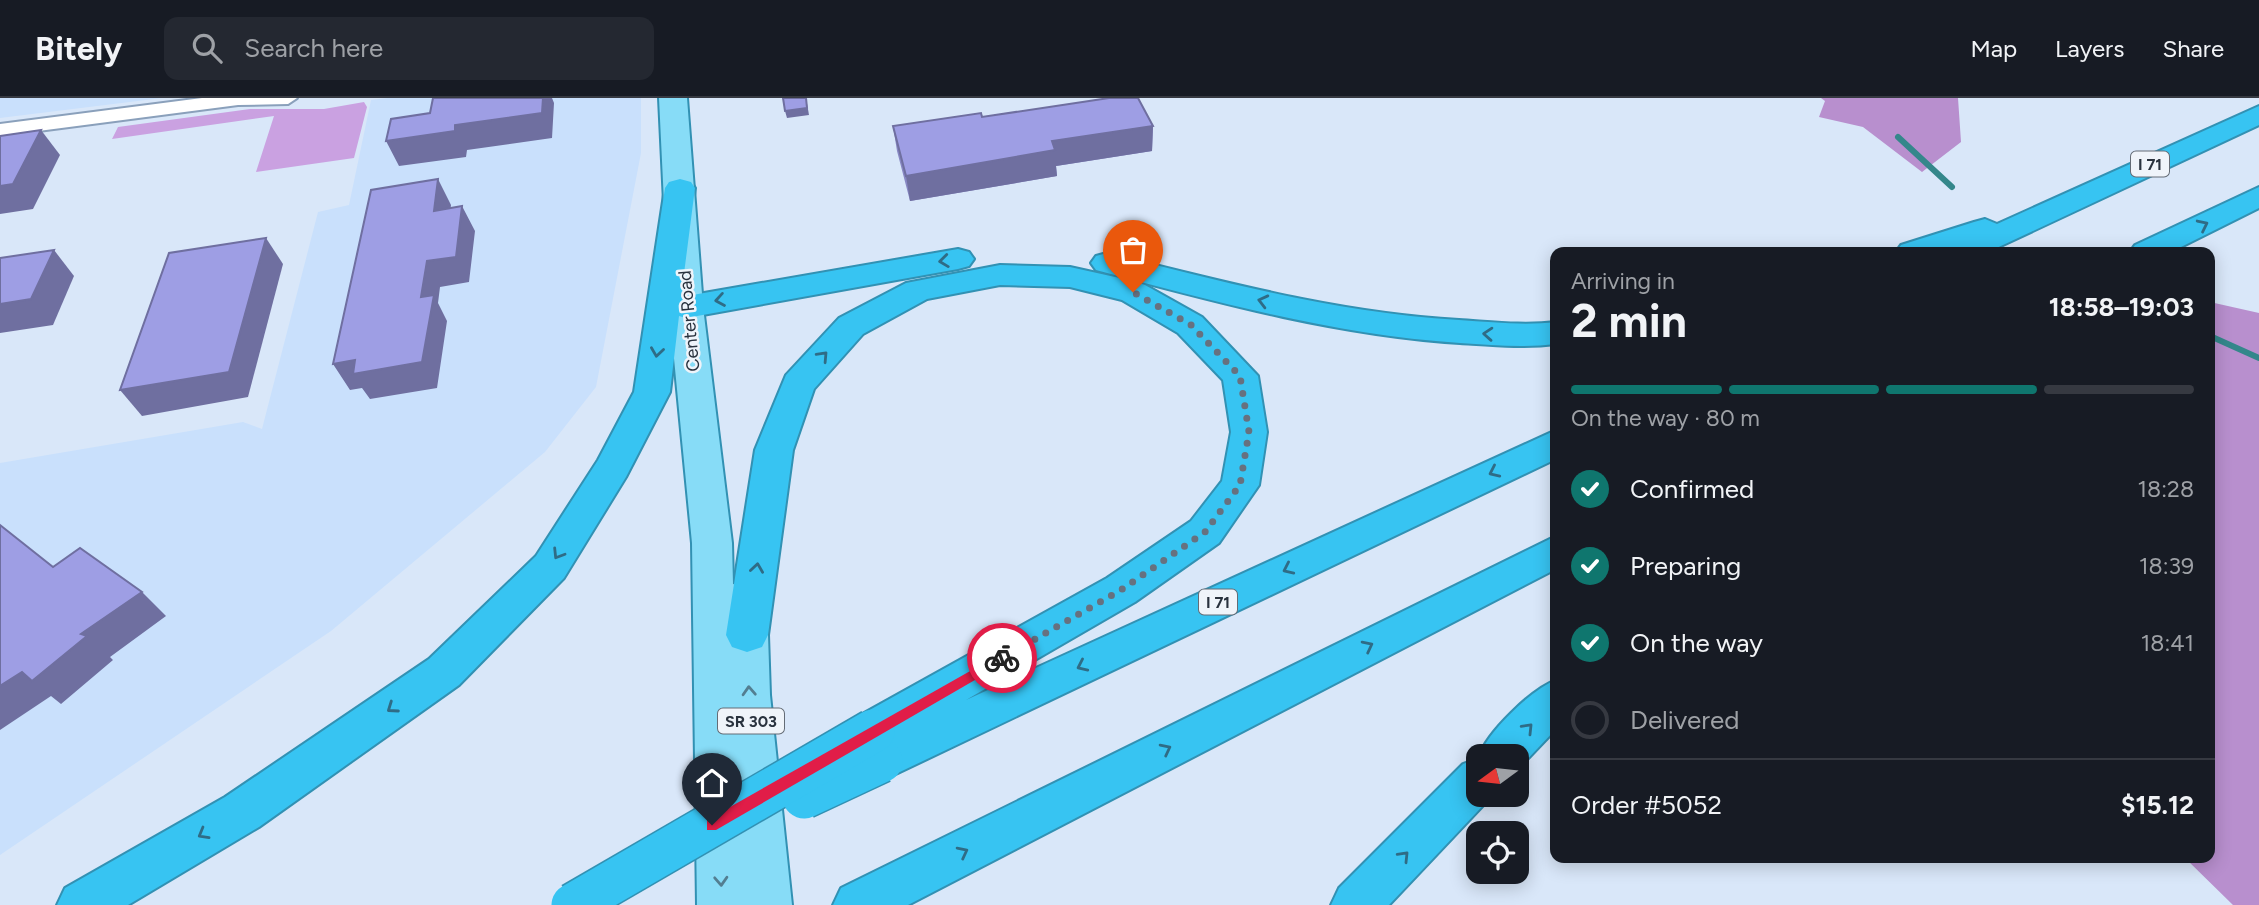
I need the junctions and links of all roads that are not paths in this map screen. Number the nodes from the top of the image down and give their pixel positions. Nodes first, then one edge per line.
1 (288, 98) edge
2 (673, 98) edge
3 (242, 99) edge
4 (2259, 114) edge
5 (0, 130) edge
6 (680, 188) junction
7 (2259, 196) edge
8 (2073, 200) junction
9 (1927, 247) edge
10 (1973, 247) edge
11 (2156, 247) edge
12 (686, 307) junction
13 (1550, 334) edge
14 (1550, 446) edge
15 (712, 543) junction
16 (1550, 554) edge
17 (747, 635) junction
18 (1550, 705) edge
19 (1513, 744) edge
20 (877, 746) junction
21 (1466, 792) edge
22 (82, 905) edge
23 (574, 905) edge
24 (723, 905) edge
25 (767, 905) edge
26 (858, 905) edge
27 (1356, 905) edge

1 - 3 street
2 - 6 main road, Center Road / SR 303
3 - 5 street
4 - 8 highway, I 71
6 - 12 main road, Center Road / SR 303
6 -> 22 highway
11 -> 7 highway
8 - 9 highway
8 - 10 highway, I 71
13 -> 12 highway
12 - 15 main road, Center Road / SR 303
14 -> 20 highway, I 71
15 - 17 main road, Center Road / SR 303
15 -> 24 main road, Center Road / SR 303
26 -> 16 highway
17 -> 20 highway
25 -> 17 main road, Center Road / SR 303
19 -> 18 highway
20 - 23 highway, I 71, bridge
27 -> 21 highway

